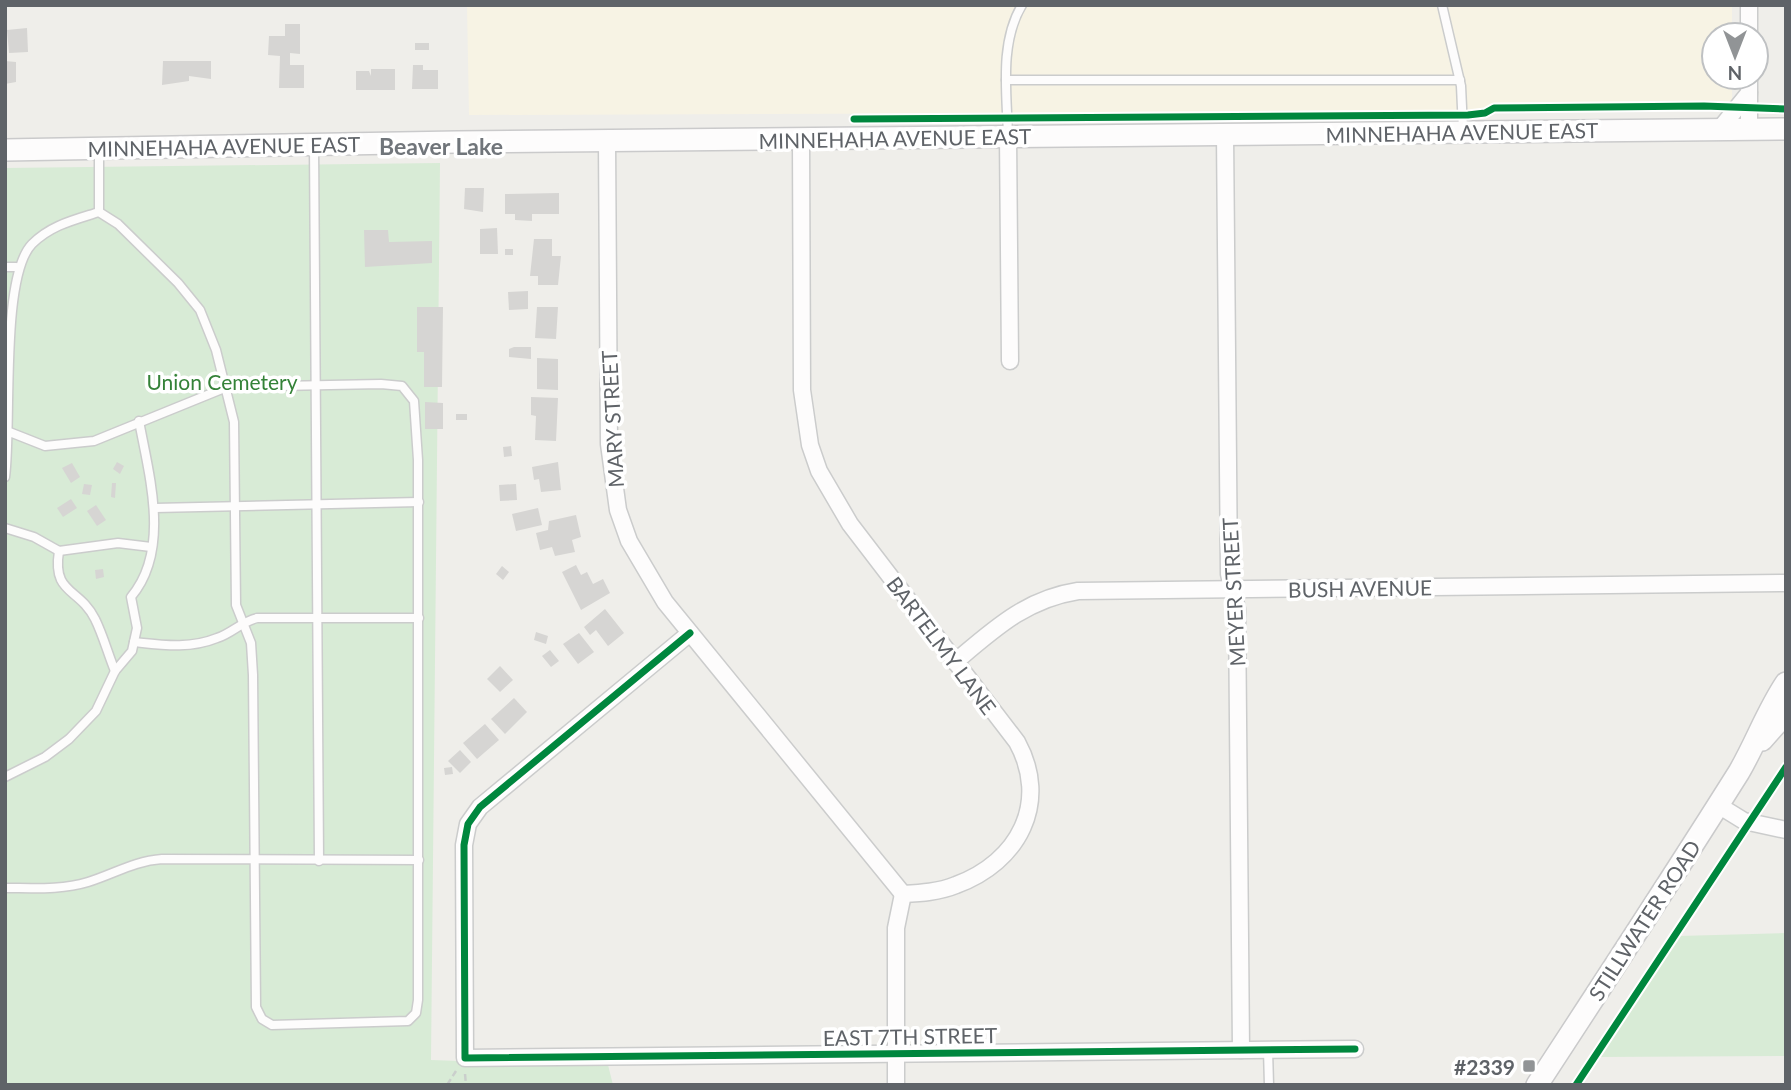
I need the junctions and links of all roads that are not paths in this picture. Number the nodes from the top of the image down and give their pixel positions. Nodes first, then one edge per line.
1 (1023, 5) edge
2 (1442, 5) edge
3 (1006, 80) junction
4 (1460, 80) junction
5 (1745, 91) edge
6 (1749, 91) edge
7 (1786, 129) edge
8 (1719, 130) junction
9 (1749, 130) junction
10 (1463, 132) junction
11 (1225, 134) junction
12 (1008, 136) junction
13 (801, 138) junction
14 (607, 141) junction
15 (314, 145) junction
16 (99, 148) junction
17 (5, 150) edge
18 (99, 212) junction
19 (5, 267) edge
20 (16, 267) junction
21 (1010, 361) dead end
22 (314, 385) junction
23 (227, 387) junction
24 (139, 421) junction
25 (7, 431) junction
26 (5, 477) edge
27 (419, 502) junction
28 (315, 503) junction
29 (233, 504) junction
30 (155, 508) junction
31 (5, 528) edge
32 (151, 547) junction
33 (58, 551) junction
34 (1786, 583) edge
35 (1233, 590) junction
36 (316, 618) junction
37 (419, 618) junction
38 (243, 621) junction
39 (690, 633) junction
40 (134, 642) junction
41 (955, 662) junction
42 (115, 671) junction
43 (1786, 683) edge
44 (1786, 713) edge
45 (1749, 755) junction
46 (5, 777) edge
47 (1718, 805) junction
48 (1786, 830) edge
49 (254, 860) junction
50 (419, 860) junction
51 (319, 861) junction
52 (5, 888) edge
53 (903, 894) junction
54 (1355, 1049) dead end
55 (1241, 1050) junction
56 (1268, 1050) junction
57 (897, 1054) junction
58 (896, 1085) edge
59 (1269, 1085) edge
60 (1537, 1085) edge

1 - 3 lane
2 - 4 lane
3 - 4 lane
3 - 12 lane
4 - 10 lane
5 - 8 street
6 - 9 street
7 - 9 main road, MINNEHAHA AVENUE EAST
8 - 9 main road, MINNEHAHA AVENUE EAST
8 - 10 main road, MINNEHAHA AVENUE EAST
10 - 11 main road, MINNEHAHA AVENUE EAST
11 - 12 main road, MINNEHAHA AVENUE EAST
11 - 35 street, MEYER STREET
12 - 13 main road, MINNEHAHA AVENUE EAST
12 - 21 street
13 - 14 main road, MINNEHAHA AVENUE EAST
13 - 41 street, BARTELMY LANE
14 - 15 main road, MINNEHAHA AVENUE EAST
14 - 39 street, MARY STREET
15 - 16 main road, MINNEHAHA AVENUE EAST
15 - 22 lane
16 - 17 main road, MINNEHAHA AVENUE EAST
16 - 18 lane
18 - 20 lane
18 - 23 lane
19 - 20 lane
20 - 25 lane
22 - 23 lane
22 - 27 lane
22 - 28 lane
23 - 24 lane
23 - 29 lane
24 - 25 lane
24 - 30 lane
25 - 26 lane
27 - 28 lane
27 - 37 lane
28 - 29 lane
28 - 36 lane
29 - 30 lane
29 - 38 lane
30 - 32 lane
31 - 33 lane
32 - 33 lane
32 - 40 lane
33 - 42 lane
34 - 35 street, BUSH AVENUE
35 - 41 street, BUSH AVENUE
35 - 55 street, MEYER STREET
36 - 37 lane
36 - 38 lane
36 - 51 lane
37 - 50 lane
38 - 40 lane
38 - 49 lane
39 - 53 street, MARY STREET
39 - 57 street, EAST 7TH STREET
40 - 42 lane
41 - 53 street, BARTELMY LANE
42 - 46 lane
43 - 45 main road, STILLWATER ROAD
44 - 45 main road, STILLWATER ROAD
45 - 47 main road, STILLWATER ROAD
47 - 48 street
47 - 60 main road, STILLWATER ROAD
49 - 50 lane
49 - 51 lane
49 - 52 lane
50 - 51 lane
53 - 57 street
54 - 56 street, EAST 7TH STREET
55 - 56 street, EAST 7TH STREET
55 - 57 street, EAST 7TH STREET
56 - 59 lane
57 - 58 street

